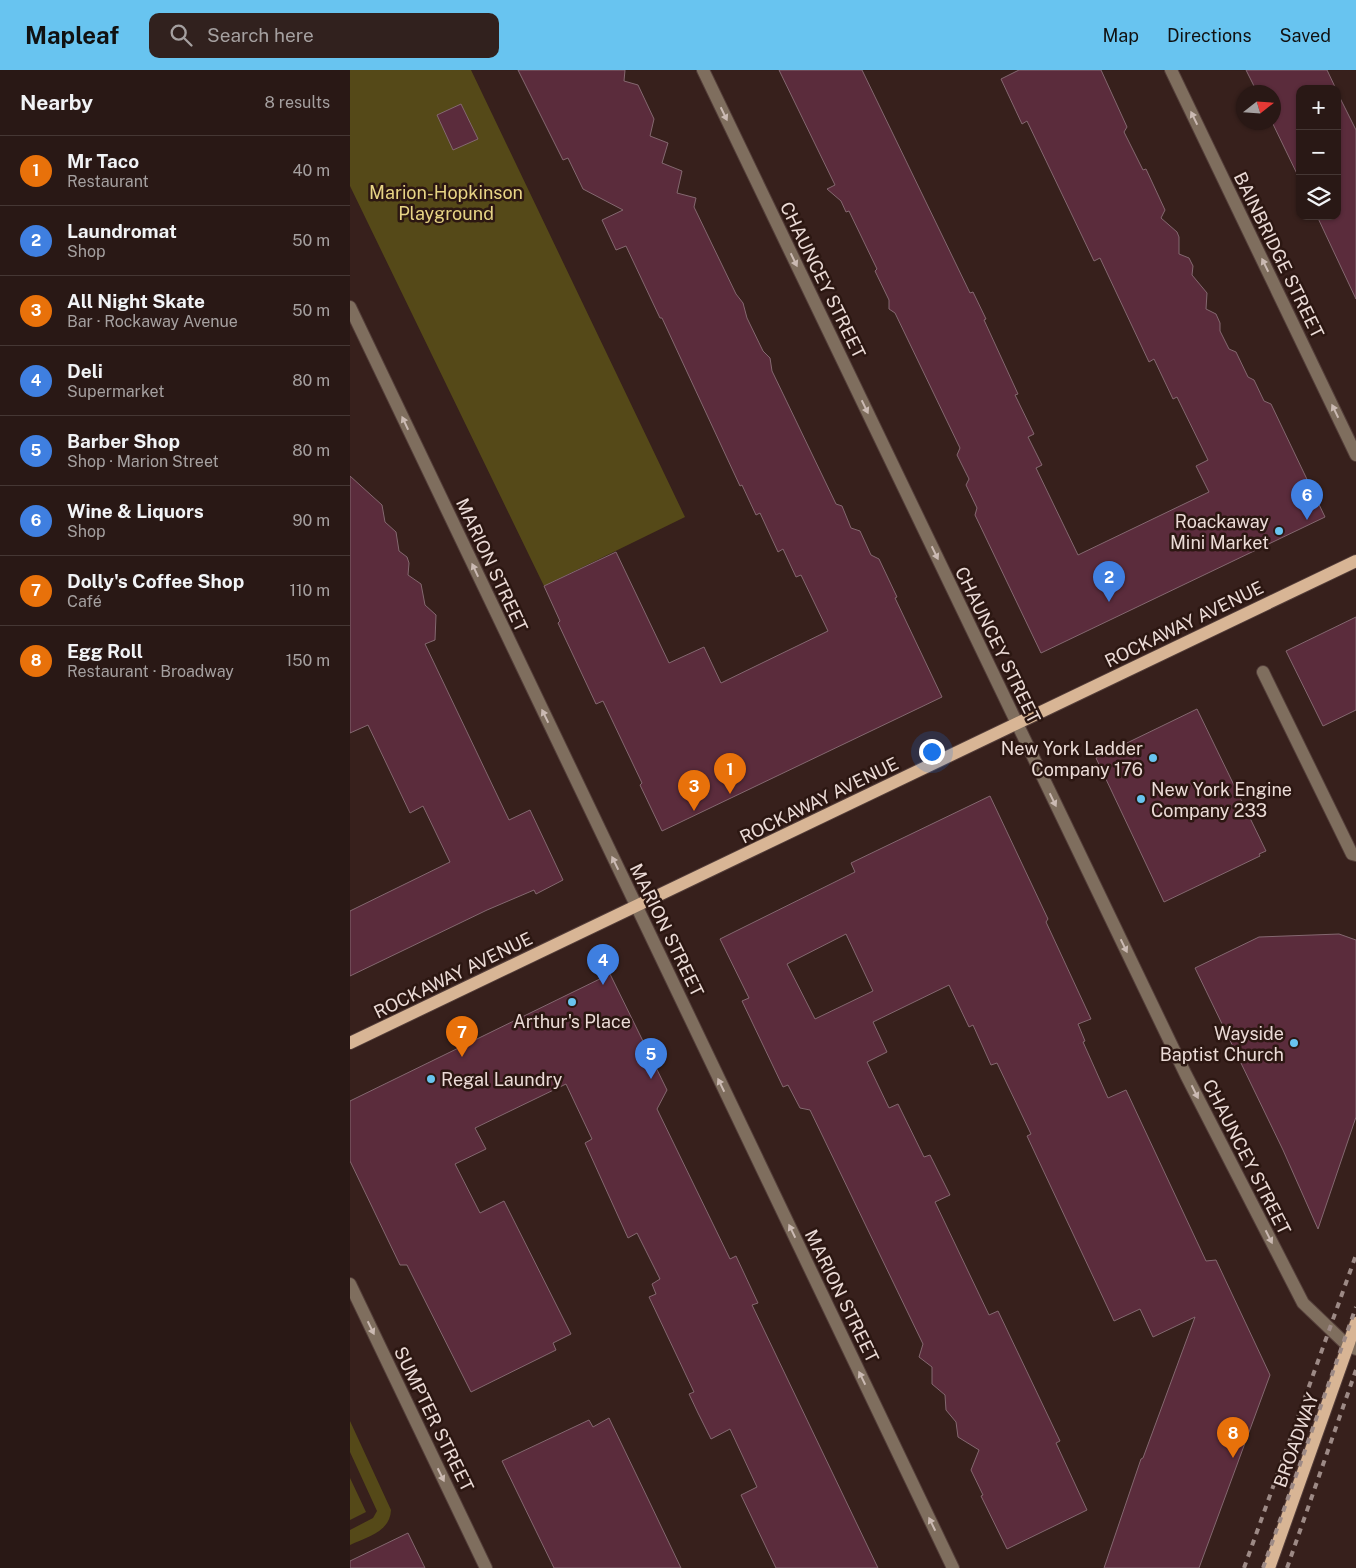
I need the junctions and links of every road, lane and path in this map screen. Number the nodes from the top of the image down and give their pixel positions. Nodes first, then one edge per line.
1 (703, 70) edge
2 (1171, 70) edge
3 (350, 308) edge
4 (1356, 455) edge
5 (1356, 560) edge
6 (1264, 672) dead end
7 (1017, 724) junction
8 (1356, 855) edge
9 (636, 907) junction
10 (350, 1044) edge
11 (350, 1284) edge
12 (1356, 1323) edge
13 (1352, 1347) edge
14 (486, 1568) edge
15 (953, 1568) edge
16 (1269, 1568) edge

1 -> 7 street, CHAUNCEY STREET
4 -> 2 street, BAINBRIDGE STREET
9 -> 3 street, MARION STREET
5 - 7 main road, ROCKAWAY AVENUE
6 - 8 street
7 - 9 main road, ROCKAWAY AVENUE
7 -> 13 street, CHAUNCEY STREET
9 - 10 main road, ROCKAWAY AVENUE
15 -> 9 street, MARION STREET
11 -> 14 street, SUMPTER STREET
12 - 13 main road, BROADWAY
13 - 16 main road, BROADWAY

